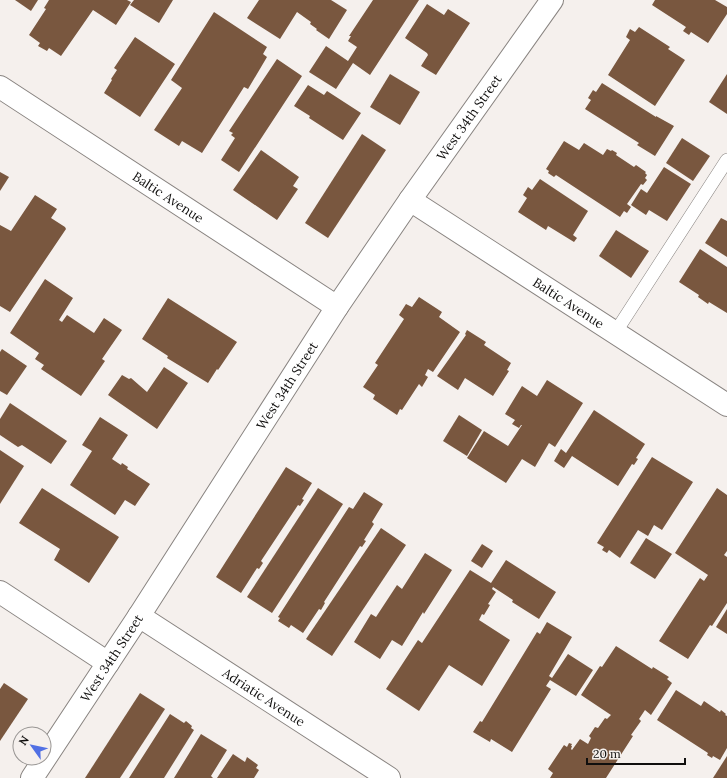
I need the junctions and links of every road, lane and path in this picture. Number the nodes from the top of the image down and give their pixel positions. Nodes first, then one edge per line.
1 (551, 0) edge
2 (0, 86) edge
3 (727, 160) edge
4 (410, 200) junction
5 (337, 307) junction
6 (615, 333) junction
7 (727, 405) edge
8 (0, 592) edge
9 (139, 616) junction
10 (108, 663) junction
11 (32, 778) edge
12 (389, 778) edge

1 - 4 street, West 34th Street
2 - 5 street, Baltic Avenue
3 - 6 lane
4 - 5 street, West 34th Street
4 - 6 street, Baltic Avenue
5 - 9 street, West 34th Street
6 - 7 street, Baltic Avenue
8 - 10 street
9 - 10 street, West 34th Street
9 - 12 street, Adriatic Avenue
10 - 11 street, West 34th Street

